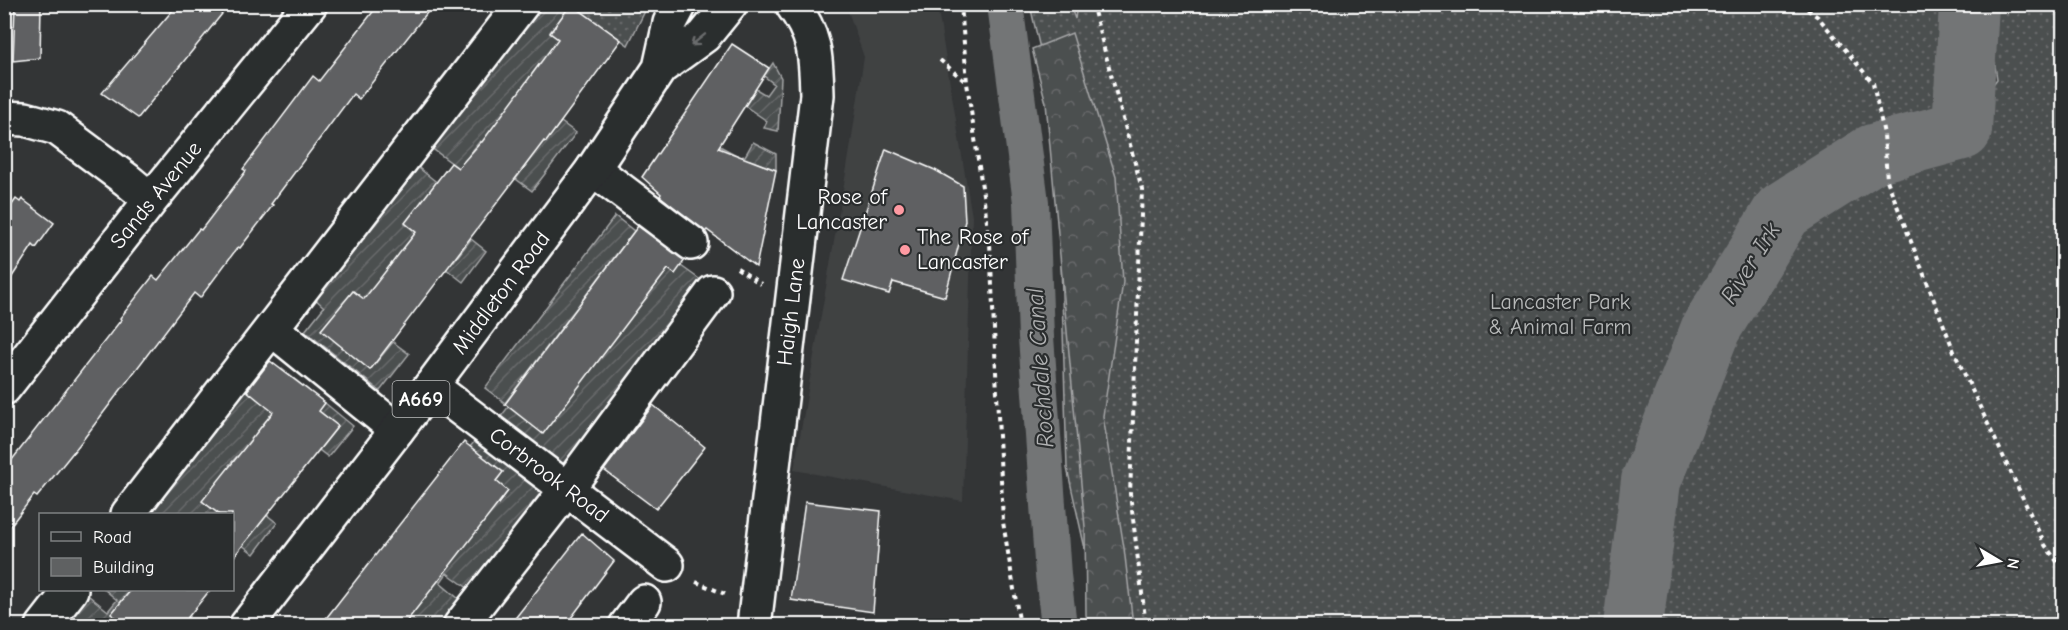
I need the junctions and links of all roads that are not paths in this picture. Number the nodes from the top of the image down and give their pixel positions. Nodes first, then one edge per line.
1 (310, 4) edge
2 (522, 4) edge
3 (680, 4) edge
4 (730, 4) edge
5 (792, 4) edge
6 (660, 68) junction
7 (4, 118) edge
8 (593, 170) junction
9 (151, 200) junction
10 (691, 243) dead end
11 (713, 292) dead end
12 (272, 329) junction
13 (431, 386) junction
14 (4, 388) edge
15 (397, 430) junction
16 (567, 489) junction
17 (130, 513) edge
18 (667, 565) road end
19 (70, 591) edge
20 (756, 612) edge
21 (43, 626) edge
22 (246, 626) edge
23 (460, 626) edge

1 - 9 main road, Sands Avenue
2 - 12 main road
3 - 6 main road, Middleton Road / A669
4 -> 6 main road, Middleton Road / A669
5 - 20 main road, Haigh Lane
6 - 8 main road, Middleton Road / A669
7 - 9 main road
8 - 10 main road
8 - 13 main road, Middleton Road / A669
9 - 14 main road, Sands Avenue
11 - 16 main road
12 - 15 main road
12 - 17 main road
13 - 15 main road, Middleton Road / A669
13 - 16 main road, Corbrook Road
15 - 22 main road, Middleton Road / A669
16 - 18 main road, Corbrook Road
16 - 23 main road
19 - 21 main road

